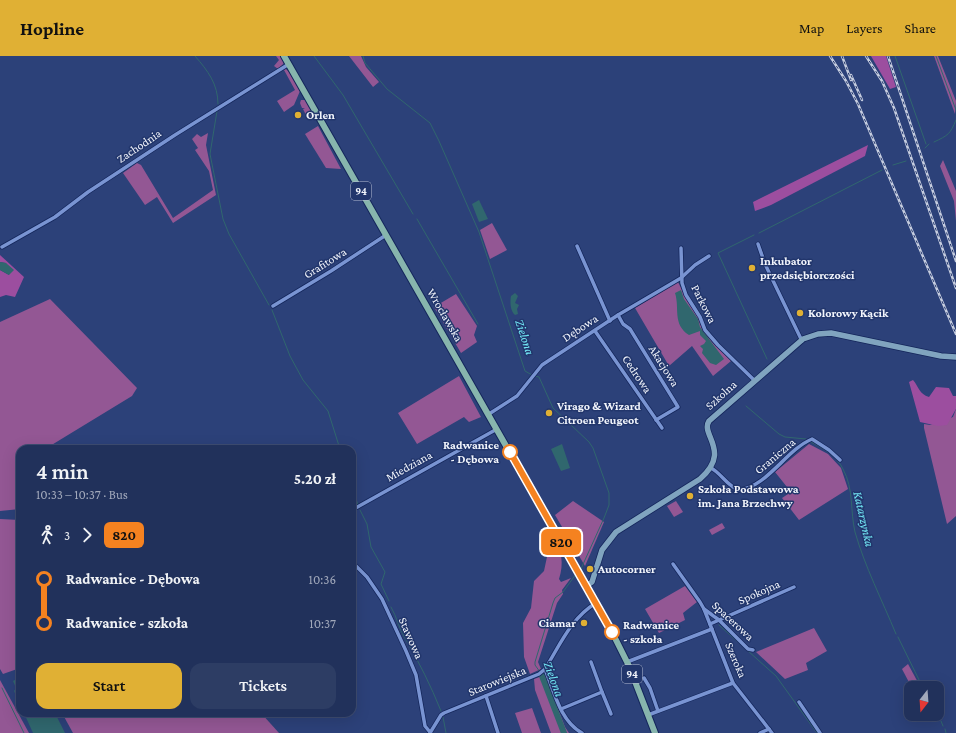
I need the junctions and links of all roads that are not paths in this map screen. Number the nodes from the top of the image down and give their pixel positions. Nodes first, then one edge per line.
1 (284, 56) edge
2 (289, 64) junction
3 (386, 235) junction
4 (758, 244) dead end
5 (577, 246) dead end
6 (2, 247) dead end
7 (681, 248) dead end
8 (709, 256) dead end
9 (681, 278) junction
10 (273, 306) dead end
11 (618, 315) junction
12 (610, 320) junction
13 (595, 331) junction
14 (802, 341) junction
15 (956, 357) edge
16 (754, 380) junction
17 (489, 414) junction
18 (656, 420) junction
19 (662, 428) dead end
20 (497, 429) junction
21 (840, 460) dead end
22 (711, 468) junction
23 (356, 508) edge
24 (673, 564) dead end
25 (356, 566) edge
26 (586, 586) junction
27 (794, 587) dead end
28 (596, 603) junction
29 (704, 609) junction
30 (719, 620) junction
31 (710, 624) junction
32 (712, 629) junction
33 (753, 650) dead end
34 (591, 662) dead end
35 (627, 662) junction
36 (544, 670) junction
37 (644, 678) dead end
38 (733, 682) junction
39 (602, 692) junction
40 (486, 696) junction
41 (799, 702) dead end
42 (562, 710) junction
43 (658, 711) junction
44 (611, 714) dead end
45 (648, 715) junction
46 (769, 729) junction
47 (430, 733) edge
48 (498, 733) edge
49 (582, 733) edge
50 (655, 733) edge
51 (760, 733) edge
52 (772, 733) edge
53 (820, 733) edge

1 - 2 main road, Wrocławska / 94
2 - 3 main road, Wrocławska / 94
2 - 6 street, Zachodnia
3 - 10 street, Grafitowa
3 - 17 main road, Wrocławska / 94
4 - 14 street
5 - 12 street, Dębowa
7 - 9 street
8 - 9 street
9 - 11 street, Parkowa
9 - 16 street, Parkowa
11 - 12 street, Parkowa
11 - 18 street, Akacjowa
12 - 13 street, Dębowa
13 - 17 street, Dębowa
13 - 18 street, Cedrowa
14 - 15 street, Szkolna
14 - 16 street, Szkolna
16 - 22 street, Szkolna
17 - 20 main road, Wrocławska / 94
18 - 19 street, Cedrowa
20 - 23 street, Miedziana
20 - 26 main road, Wrocławska / 94
21 - 22 street, Graniczna
22 - 26 street
24 - 29 street, Spacerowa
25 - 47 street, Stawowa
26 - 28 main road, 94
27 - 30 street, Spokojna
28 - 35 main road, 94
28 - 36 street, Starowiejska
29 - 30 street, Spacerowa
29 - 31 street, Szeroka
30 - 31 street, Spokojna
30 - 33 street, Spacerowa
31 - 32 street, Szeroka
32 - 35 street
32 - 38 street, Szeroka
34 - 39 street
35 - 45 main road, 94
36 - 40 street, Starowiejska
36 - 42 street
37 - 43 street
38 - 43 street
38 - 46 street, Szeroka
39 - 42 street
39 - 44 street
40 - 47 street, Starowiejska
40 - 48 street
41 - 53 street
42 - 49 street
43 - 45 street
45 - 50 main road, 94
46 - 51 street
46 - 52 street, Szeroka

